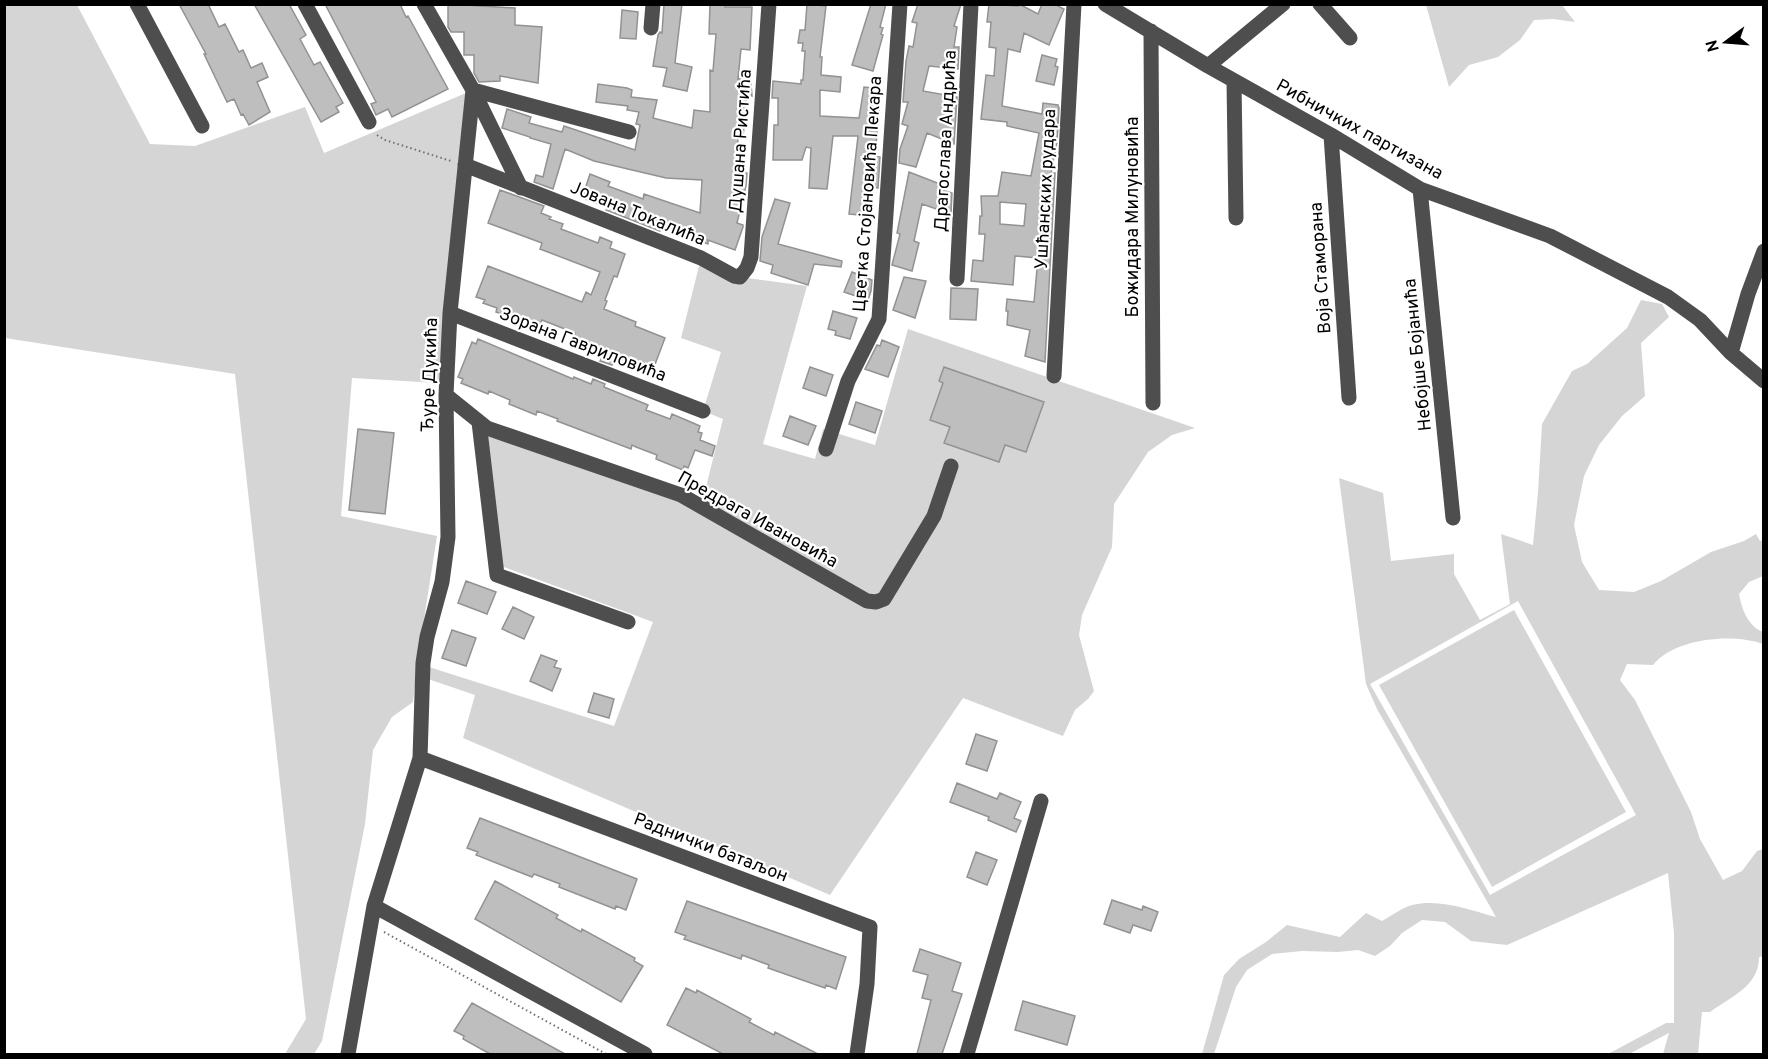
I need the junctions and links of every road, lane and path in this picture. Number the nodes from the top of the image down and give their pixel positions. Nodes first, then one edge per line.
1 (137, 4) edge
2 (305, 4) edge
3 (424, 4) edge
4 (653, 4) edge
5 (769, 4) edge
6 (900, 4) edge
7 (971, 4) edge
8 (1074, 4) edge
9 (1105, 4) edge
10 (1283, 4) edge
11 (1320, 4) edge
12 (651, 28) dead end
13 (1151, 31) junction
14 (1350, 38) dead end
15 (1208, 66) junction
16 (1234, 81) junction
17 (473, 90) junction
18 (369, 122) joint
19 (202, 126) dead end
20 (629, 132) dead end
21 (1330, 135) junction
22 (465, 165) junction
23 (521, 188) junction
24 (1420, 189) junction
25 (1236, 218) dead end
26 (1764, 251) edge
27 (740, 277) joint
28 (957, 279) dead end
29 (450, 313) junction
30 (1731, 353) junction
31 (1054, 376) dead end
32 (1764, 381) edge
33 (446, 395) junction
34 (1349, 398) dead end
35 (1153, 403) dead end
36 (703, 411) dead end
37 (479, 422) junction
38 (826, 448) dead end
39 (951, 466) dead end
40 (1453, 518) dead end
41 (628, 622) dead end
42 (420, 758) junction
43 (1041, 801) dead end
44 (374, 906) junction
45 (381, 930) dead end
46 (348, 1054) edge
47 (606, 1054) edge
48 (645, 1054) edge
49 (857, 1054) edge
50 (967, 1054) edge

1 - 19 street
2 - 18 street
3 - 17 street
4 - 12 street
5 - 27 street, Душана Ристића
6 - 38 street, Цветка Стојановића Пекара
7 - 28 street, Драгослава Андрића
8 - 31 street, Ушћанских рудара
9 - 13 street, Рибничких партизана
10 - 15 street
11 - 14 street
13 - 15 street, Рибничких партизана
13 - 35 street, Божидара Милуновића
15 - 16 street, Рибничких партизана
16 - 21 street, Рибничких партизана
16 - 25 street
17 - 20 street
17 - 22 street, Ђуре Дукића
17 - 23 street
18 - 22 path
21 - 24 street, Рибничких партизана
21 - 34 street, Воја Стаморана
22 - 23 street, Јована Токалића
22 - 29 street, Ђуре Дукића
23 - 27 street, Јована Токалића
24 - 30 street, Рибничких партизана
24 - 40 street, Небојше Бојанића
26 - 30 street
29 - 33 street, Ђуре Дукића
29 - 36 street, Зорана Гавриловића
30 - 32 street, Рибничких партизана
33 - 37 street, Предрага Ивановића
33 - 42 street, Ђуре Дукића
37 - 39 street, Предрага Ивановића
37 - 41 street
42 - 44 street, Ђуре Дукића
42 - 49 street, Раднички батаљон
43 - 50 street
44 - 46 street, Ђуре Дукића
44 - 48 street
45 - 47 path

